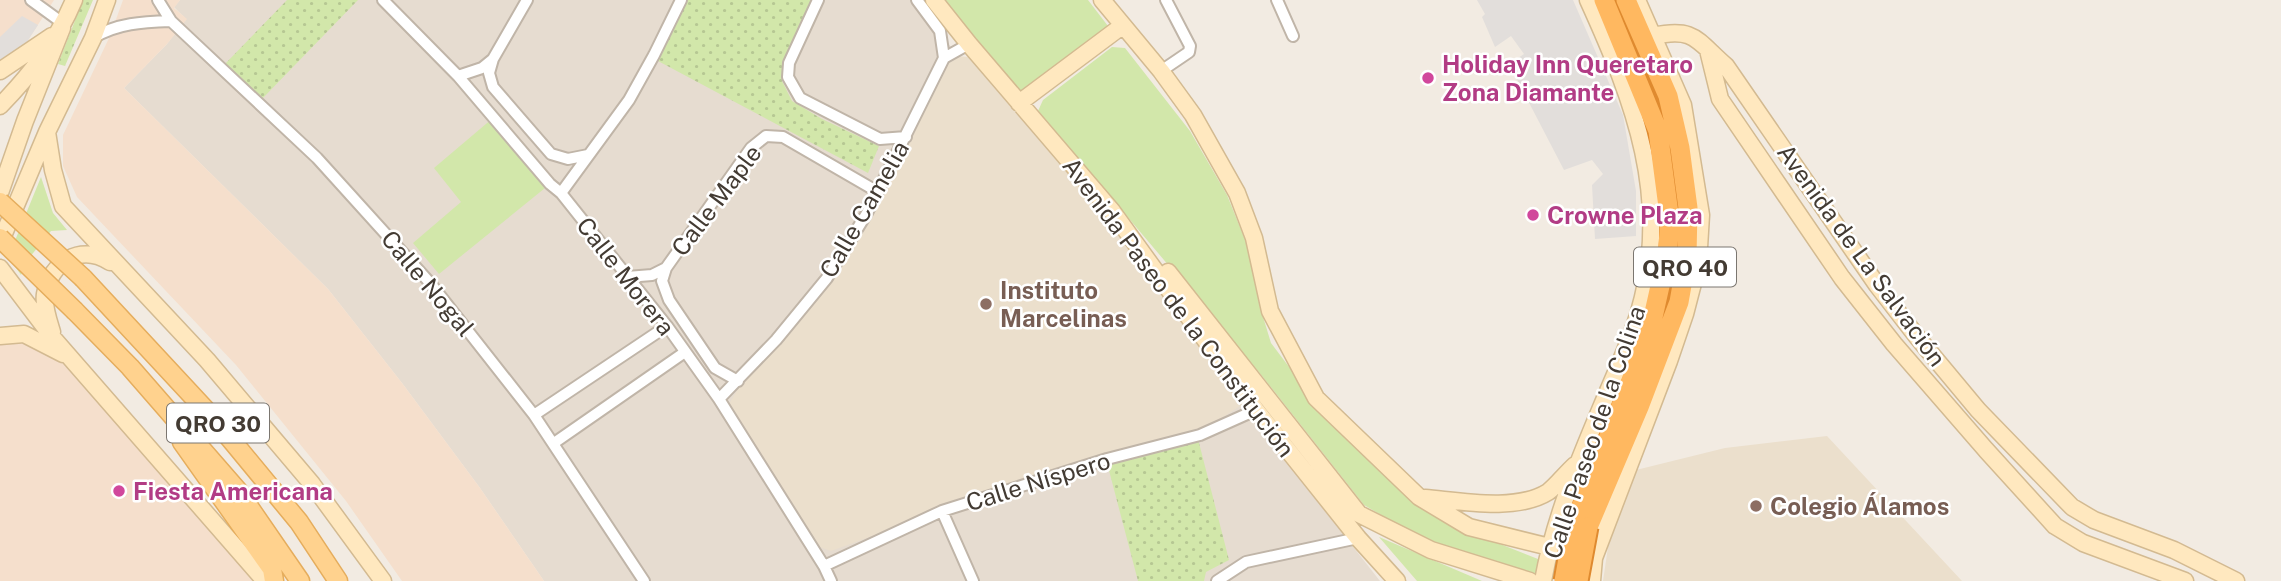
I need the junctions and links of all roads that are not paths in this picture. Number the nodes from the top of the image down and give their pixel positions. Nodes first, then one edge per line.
1 (31, 0) edge
2 (74, 0) edge
3 (107, 0) edge
4 (158, 0) edge
5 (383, 0) edge
6 (527, 0) edge
7 (681, 0) edge
8 (818, 0) edge
9 (917, 0) edge
10 (934, 0) edge
11 (1102, 0) edge
12 (1166, 0) edge
13 (1276, 0) edge
14 (1587, 0) edge
15 (1604, 0) edge
16 (1626, 0) edge
17 (1637, 0) edge
18 (171, 21) junction
19 (63, 26) junction
20 (1122, 26) junction
21 (1293, 36) dead end
22 (1653, 36) junction
23 (93, 38) junction
24 (969, 44) junction
25 (1708, 50) junction
26 (944, 58) junction
27 (493, 59) junction
28 (0, 71) edge
29 (1161, 71) junction
30 (458, 76) junction
31 (1019, 103) junction
32 (0, 106) edge
33 (1771, 129) junction
34 (47, 132) junction
35 (905, 136) junction
36 (1751, 144) junction
37 (589, 155) junction
38 (1792, 160) junction
39 (1771, 173) junction
40 (878, 192) junction
41 (0, 193) edge
42 (561, 193) junction
43 (0, 202) edge
44 (1112, 211) junction
45 (0, 240) edge
46 (1864, 266) junction
47 (0, 268) edge
48 (120, 268) junction
49 (666, 268) junction
50 (627, 276) junction
51 (1842, 278) junction
52 (1877, 285) junction
53 (1857, 298) junction
54 (667, 326) junction
55 (0, 336) edge
56 (53, 338) junction
57 (685, 352) junction
58 (70, 358) junction
59 (130, 367) junction
60 (738, 381) junction
61 (719, 399) junction
62 (1256, 410) junction
63 (1978, 410) junction
64 (534, 415) junction
65 (1963, 424) junction
66 (2002, 435) junction
67 (554, 443) junction
68 (1986, 450) junction
69 (1579, 461) junction
70 (1419, 497) junction
71 (2072, 507) junction
72 (942, 511) junction
73 (2094, 520) junction
74 (299, 522) junction
75 (1581, 526) junction
76 (2055, 526) junction
77 (1358, 538) junction
78 (1551, 540) junction
79 (2083, 543) junction
80 (1596, 552) junction
81 (824, 566) junction
82 (2218, 576) edge
83 (265, 581) edge
84 (274, 581) edge
85 (300, 581) edge
86 (338, 581) edge
87 (349, 581) edge
88 (383, 581) edge
89 (644, 581) edge
90 (831, 581) edge
91 (973, 581) edge
92 (1217, 581) edge
93 (1397, 581) edge
94 (1530, 581) edge
95 (1543, 581) edge
96 (1564, 581) edge
97 (1578, 581) edge
98 (1592, 581) edge
99 (2185, 581) edge
100 (2236, 581) edge

1 - 19 street
2 - 19 street
3 - 23 street
4 - 18 street, Calle Nogal
5 - 30 street, Calle Morera
6 - 27 street
7 - 37 street
8 - 35 street
9 - 26 street
10 - 24 street, Avenida Paseo de la Constitución
11 - 20 street
12 - 29 street
13 - 21 street
14 - 69 street, Calle Paseo de la Colina
15 - 75 highway, QRO 40
16 - 75 highway, QRO 40
17 - 22 street, Calle Paseo de la Colina
18 - 23 street
18 - 64 street, Calle Nogal
19 - 28 street
19 - 32 street
19 - 41 street
20 - 29 street
20 - 31 street
22 - 25 street, Avenida de La Salvación
22 - 80 street, Calle Paseo de la Colina
23 - 34 street
24 - 26 street
24 - 31 street, Avenida Paseo de la Constitución
25 - 33 street, Avenida de La Salvación
25 - 36 street, Avenida de La Salvación
26 - 35 street, Calle Camelia
27 - 30 street
27 - 37 street
29 - 70 street
30 - 42 street, Calle Morera
31 - 44 street, Avenida Paseo de la Constitución
33 - 36 street
33 - 38 street, Avenida de La Salvación
34 - 45 street
34 - 48 street
35 - 40 street, Calle Camelia
36 - 39 street, Avenida de La Salvación
37 - 42 street
38 - 39 street
38 - 46 street, Avenida de La Salvación
39 - 51 street, Avenida de La Salvación
40 - 49 street, Calle Maple
40 - 60 street, Calle Camelia
42 - 50 street, Calle Morera
43 - 74 main road, QRO 30, bridge
44 - 62 street, Avenida Paseo de la Constitución
44 - 94 street
45 - 59 main road, QRO 30, bridge
46 - 51 street
46 - 52 street, Avenida de La Salvación
47 - 56 street
48 - 56 street
48 - 88 street
49 - 50 street, Calle Maple
49 - 60 street
50 - 54 street, Calle Morera
51 - 53 street, Avenida de La Salvación
52 - 53 street
52 - 63 street, Avenida de La Salvación
53 - 65 street, Avenida de La Salvación
54 - 57 street, Calle Morera
54 - 64 street
55 - 58 street
56 - 58 street
57 - 61 street, Calle Morera
57 - 67 street
58 - 83 street
59 - 84 main road
59 - 85 main road, QRO 30
60 - 61 street, Calle Camelia
61 - 81 street, Calle Morera
62 - 72 street, Calle Níspero
62 - 77 street, Avenida Paseo de la Constitución
63 - 65 street
63 - 66 street, Avenida de La Salvación
64 - 67 street, Calle Nogal
65 - 68 street, Avenida de La Salvación
66 - 68 street
66 - 71 street, Avenida de La Salvación
67 - 89 street, Calle Nogal
68 - 76 street, Avenida de La Salvación
69 - 70 street
69 - 78 street, Calle Paseo de la Colina
70 - 78 street
71 - 73 street, Avenida de La Salvación
71 - 76 street
72 - 81 street, Calle Níspero
72 - 91 street
73 - 79 street
73 - 82 street, Avenida de La Salvación
74 - 86 main road, QRO 30
74 - 87 main road
75 - 96 highway, QRO 40, bridge
75 - 97 highway, QRO 40, bridge
76 - 79 street, Avenida de La Salvación
77 - 92 street
77 - 93 street, Avenida Paseo de la Constitución
78 - 80 street
78 - 95 street, Calle Paseo de la Colina
79 - 99 street, Avenida de La Salvación
80 - 98 street, Calle Paseo de la Colina
81 - 90 street, Calle Morera
82 - 100 street, Avenida de La Salvación

